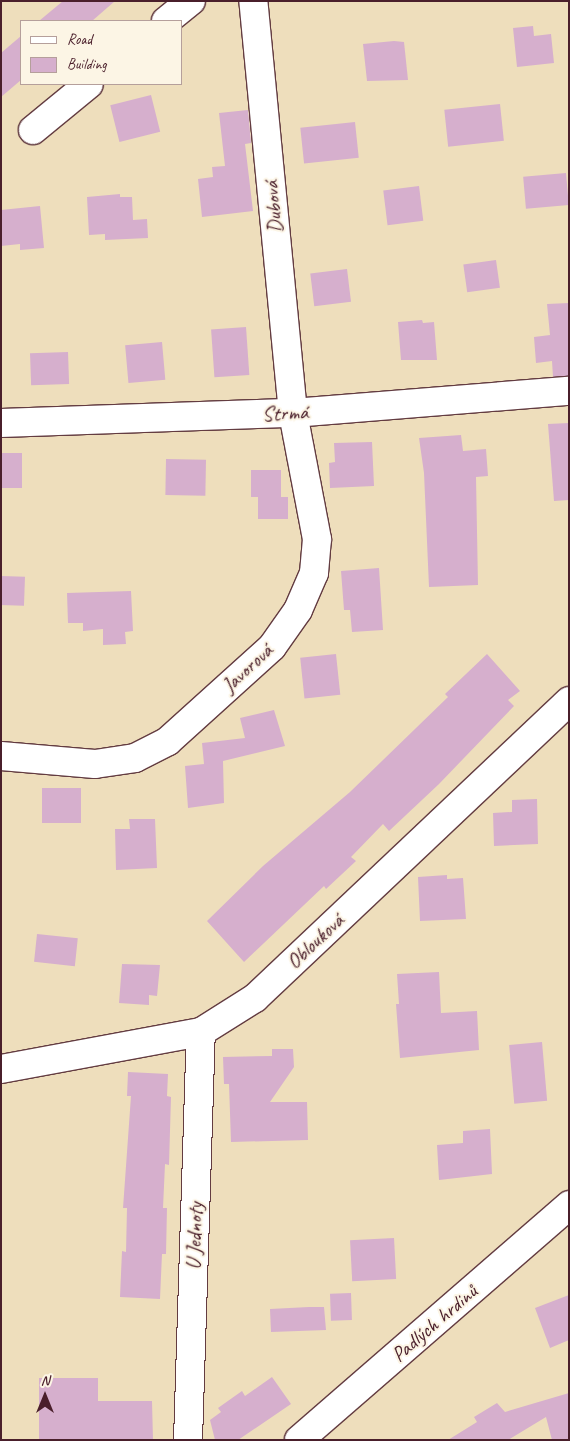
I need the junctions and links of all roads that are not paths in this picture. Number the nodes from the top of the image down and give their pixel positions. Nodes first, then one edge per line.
1 (191, 1) edge
2 (253, 1) edge
3 (167, 20) edge
4 (88, 85) edge
5 (33, 130) dead end
6 (569, 391) edge
7 (293, 413) junction
8 (1, 423) edge
9 (569, 701) edge
10 (1, 756) edge
11 (200, 1032) junction
12 (1, 1069) edge
13 (569, 1205) edge
14 (188, 1440) edge
15 (299, 1440) edge

1 - 3 street
2 - 7 street, Dubová
4 - 5 street
6 - 7 street, Strmá
7 - 8 street, Strmá
7 - 10 street, Javorová
9 - 11 street, Oblouková
11 - 12 street, Oblouková
11 - 14 street, U Jednoty
13 - 15 street, Padlých hrdinů

